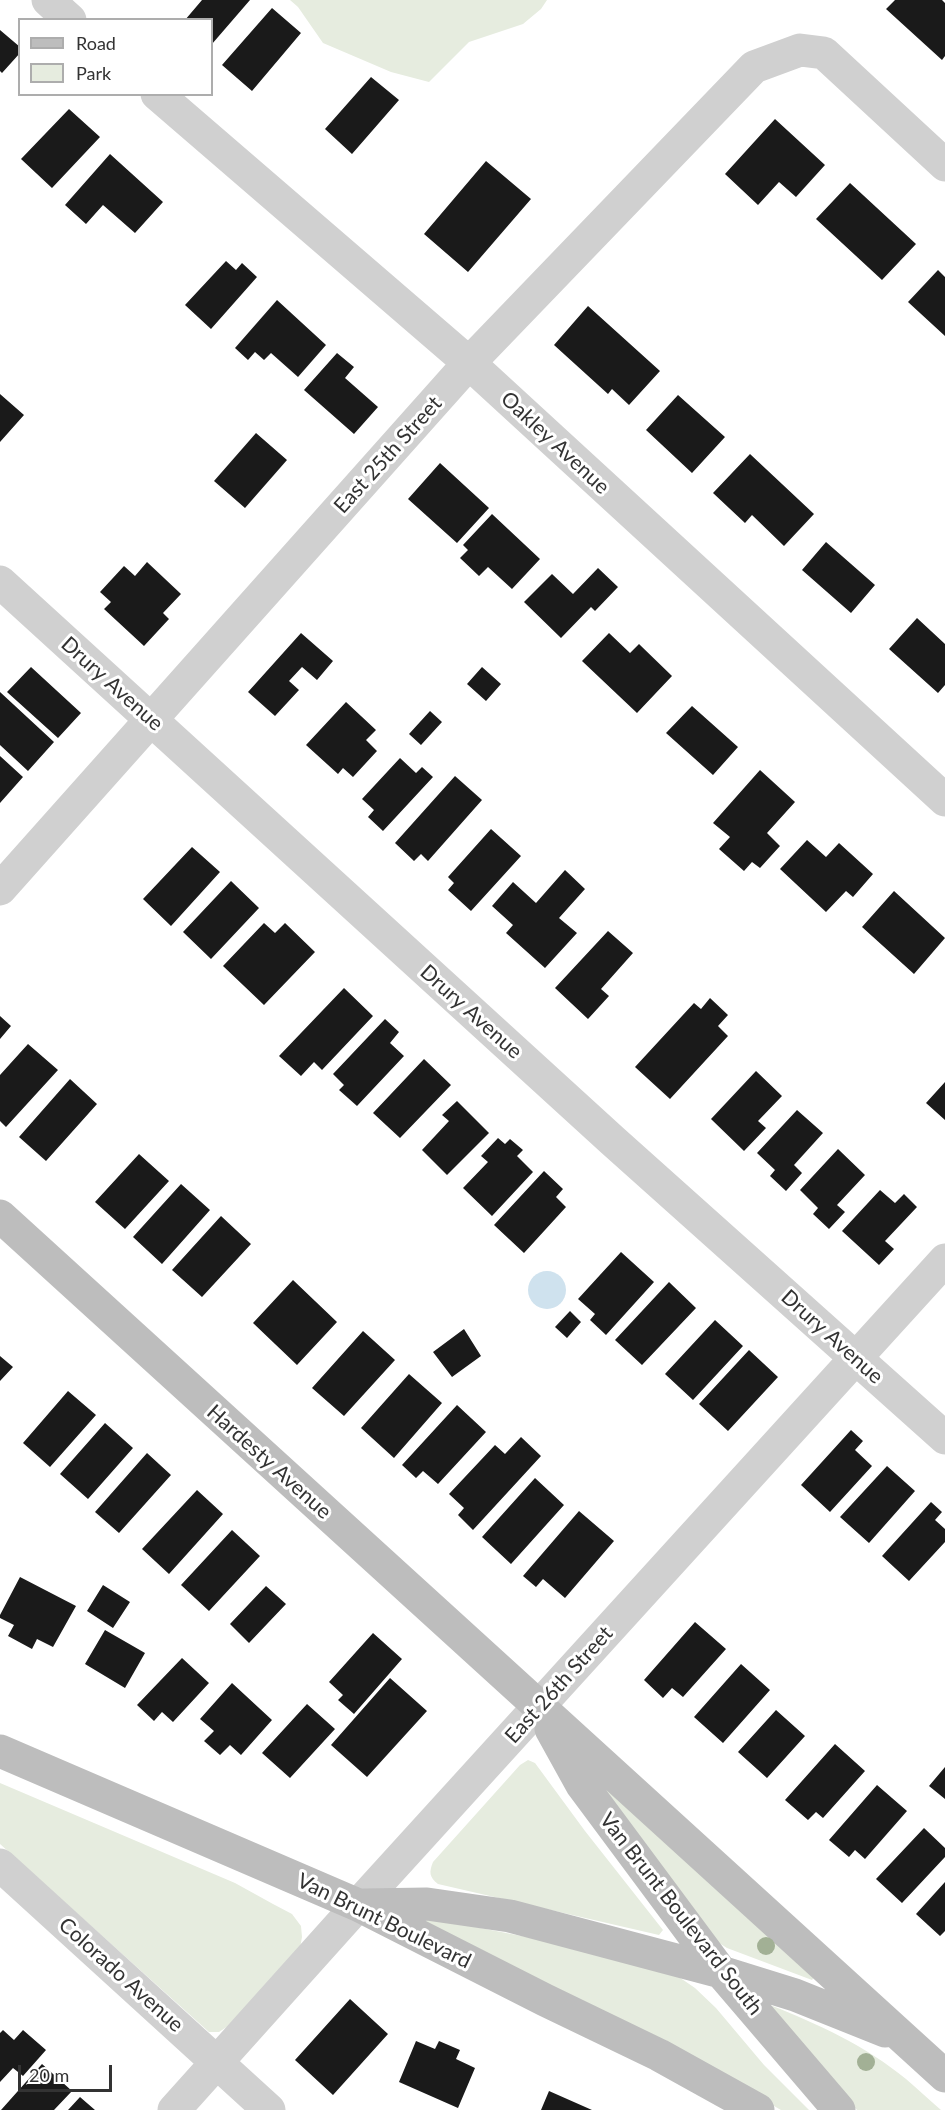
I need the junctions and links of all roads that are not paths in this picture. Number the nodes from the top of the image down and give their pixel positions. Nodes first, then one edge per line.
1 (48, 0) edge
2 (68, 18) edge
3 (159, 96) edge
4 (945, 165) edge
5 (469, 363) junction
6 (0, 582) edge
7 (152, 720) junction
8 (945, 800) edge
9 (0, 889) edge
10 (0, 1216) edge
11 (945, 1260) edge
12 (856, 1358) junction
13 (945, 1438) edge
14 (539, 1707) junction
15 (0, 1751) edge
16 (0, 1865) edge
17 (358, 1905) junction
18 (721, 1972) junction
19 (903, 2038) junction
20 (216, 2063) junction
21 (945, 2076) edge
22 (174, 2110) edge
23 (269, 2110) edge
24 (758, 2110) edge
25 (839, 2110) edge

1 - 2 street
3 - 5 street, Oakley Avenue
4 - 5 street, East 25th Street
5 - 7 street, East 25th Street
5 - 8 street, Oakley Avenue
6 - 7 street, Drury Avenue
7 - 9 street, East 25th Street
7 - 12 street, Drury Avenue
10 - 14 main road, Hardesty Avenue
11 - 12 street, East 26th Street
12 - 13 street, Drury Avenue
12 - 14 street, East 26th Street
14 - 17 street, East 26th Street
14 - 18 main road, Van Brunt Boulevard South
14 - 19 main road
15 - 17 main road, Van Brunt Boulevard
16 - 20 street, Colorado Avenue
17 - 18 main road
17 - 20 street, East 26th Street
17 - 24 main road, Van Brunt Boulevard
18 - 19 main road
18 - 25 main road, Van Brunt Boulevard South
19 - 21 main road
20 - 22 street, East 26th Street
20 - 23 street, Colorado Avenue

